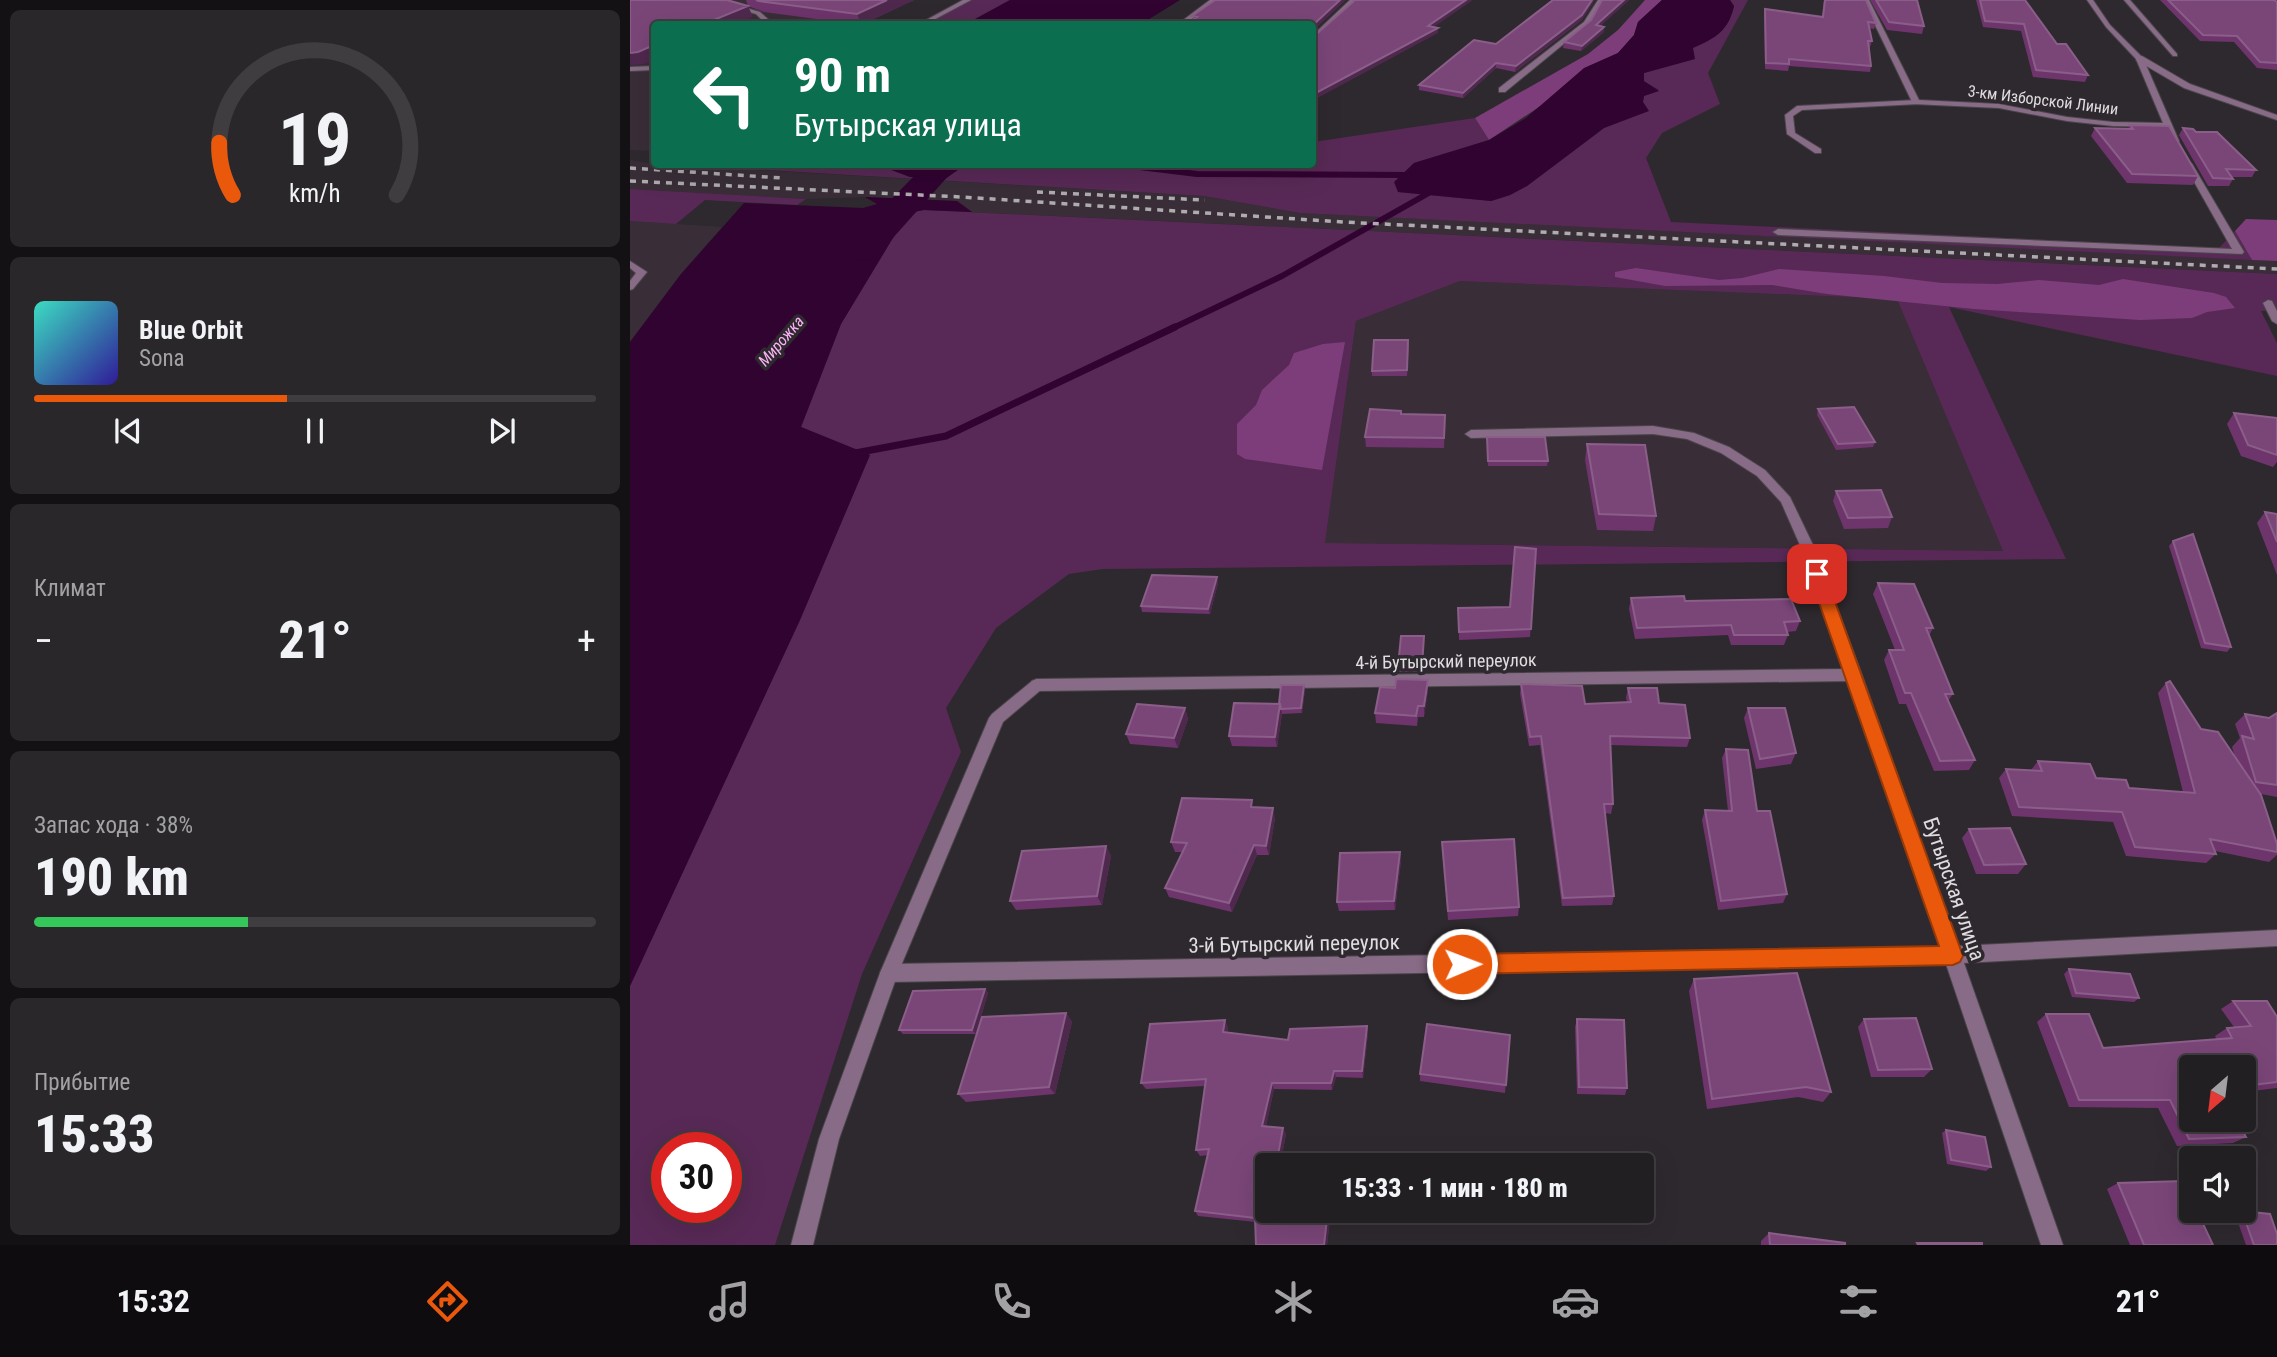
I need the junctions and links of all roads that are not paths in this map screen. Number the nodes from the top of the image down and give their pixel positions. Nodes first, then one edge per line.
1 (750, 0) edge
2 (968, 0) edge
3 (1214, 0) edge
4 (1354, 0) edge
5 (1601, 0) edge
6 (1866, 0) edge
7 (2090, 0) edge
8 (2127, 0) edge
9 (724, 5) edge
10 (736, 7) junction
11 (767, 21) edge
12 (928, 21) edge
13 (1185, 21) edge
14 (1316, 36) edge
15 (2175, 55) dead end
16 (2138, 58) junction
17 (651, 68) edge
18 (630, 69) edge
19 (1502, 90) dead end
20 (1916, 102) junction
21 (2277, 118) edge
22 (2166, 125) junction
23 (2179, 148) edge
24 (1818, 150) dead end
25 (2186, 160) edge
26 (1778, 232) dead end
27 (630, 264) edge
28 (630, 287) edge
29 (1471, 434) dead end
30 (1856, 675) junction
31 (2277, 938) edge
32 (1953, 956) junction
33 (889, 973) junction
34 (802, 1245) edge
35 (2052, 1245) edge

1 - 10 street
2 - 12 street
3 - 13 street
4 - 14 street
5 - 19 street
6 - 20 street
7 - 16 street
8 - 15 street
9 - 10 street
10 - 11 street
16 - 21 street
16 - 22 street
17 - 18 street
20 - 22 street, 3-км Изборской Линии
20 - 24 street, 3-км Изборской Линии
22 - 23 street
25 - 26 street
27 - 28 street
29 - 30 street, Бутырская улица
30 - 32 street, Бутырская улица
30 - 33 street, 4-й Бутырский переулок
31 - 32 street, 3-й Бутырский переулок
32 - 33 street, 3-й Бутырский переулок
32 - 35 street, Бутырская улица
33 - 34 street

